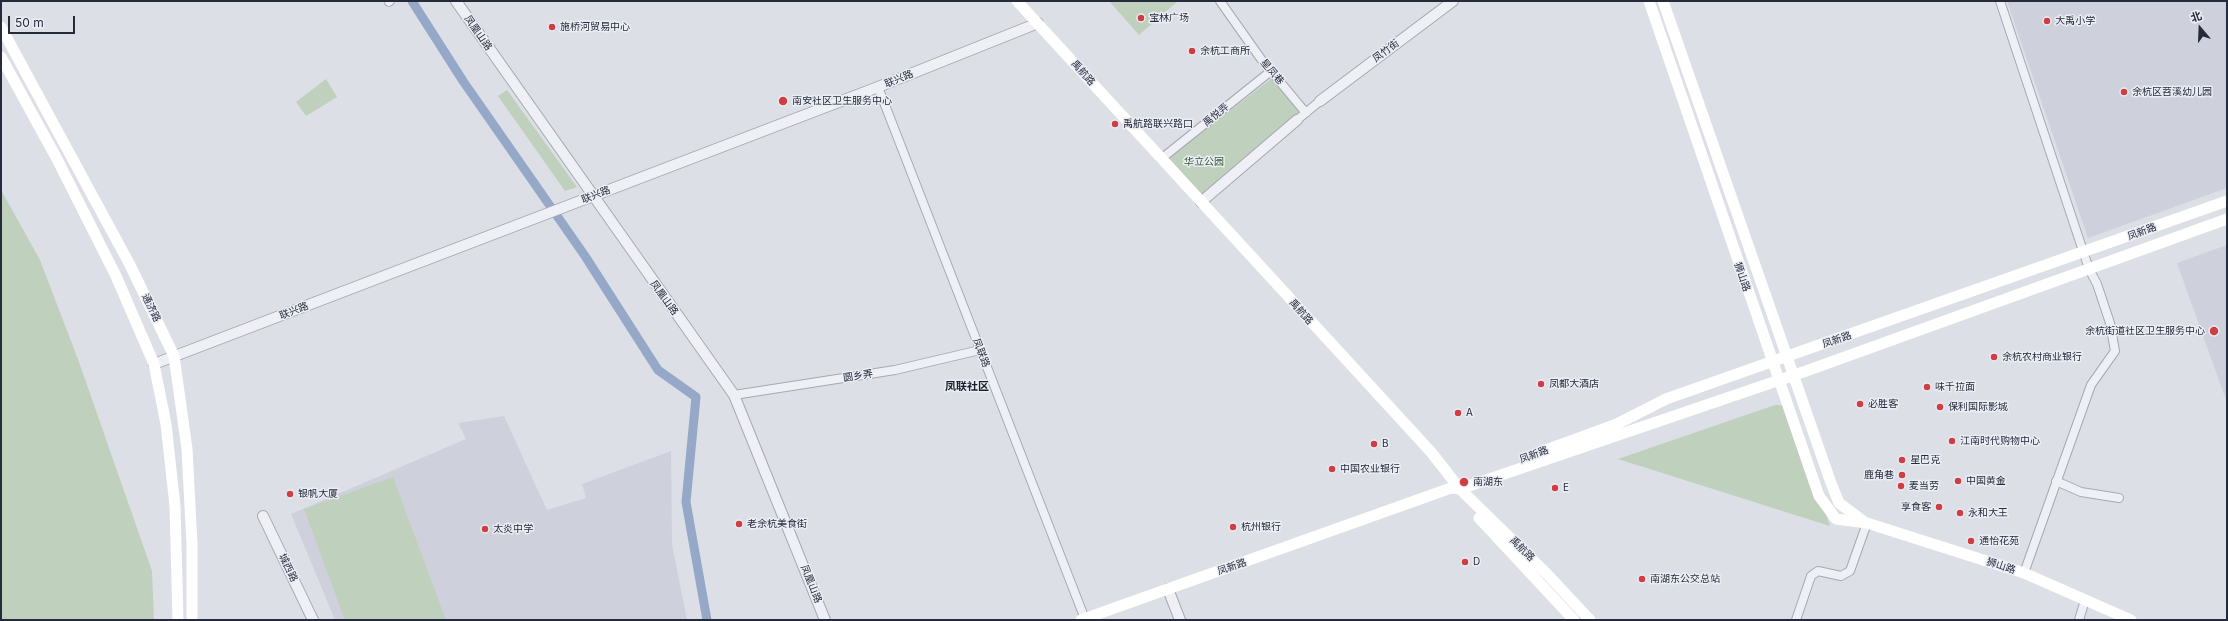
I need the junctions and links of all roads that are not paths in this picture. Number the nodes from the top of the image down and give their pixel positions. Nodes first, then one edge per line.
1 (456, 1) edge
2 (1008, 1) edge
3 (1017, 1) edge
4 (1220, 1) edge
5 (1453, 1) edge
6 (1649, 1) edge
7 (1663, 1) edge
8 (2000, 1) edge
9 (1034, 25) junction
10 (1, 27) edge
11 (1, 57) edge
12 (1271, 71) junction
13 (878, 87) junction
14 (1320, 101) joint
15 (1306, 112) junction
16 (1296, 120) joint
17 (1161, 159) junction
18 (592, 197) junction
19 (2227, 201) edge
20 (1201, 202) junction
21 (2227, 219) edge
22 (2084, 253) junction
23 (2089, 269) junction
24 (980, 350) junction
25 (174, 356) junction
26 (1787, 358) junction
27 (1772, 361) junction
28 (154, 364) junction
29 (1793, 375) junction
30 (1779, 380) junction
31 (734, 395) junction
32 (2056, 481) junction
33 (1455, 487) junction
34 (2119, 498) dead end
35 (263, 516) dead end
36 (1867, 523) junction
37 (2024, 573) junction
38 (1168, 589) junction
39 (2085, 600) junction
40 (1083, 619) edge
41 (178, 620) edge
42 (192, 620) edge
43 (313, 620) edge
44 (825, 620) edge
45 (1180, 620) edge
46 (1574, 620) edge
47 (1590, 620) edge
48 (1796, 620) edge
49 (2079, 620) edge
50 (2131, 620) edge

1 - 18 street, 凤凰山路
2 - 9 main road, 禹航路
3 - 9 main road, 禹航路
4 - 12 street, 星凤巷
5 - 14 street, 凤竹街
6 - 27 main road, 狮山路
7 - 26 main road, 狮山路
8 - 22 street
9 - 13 street, 联兴路
9 - 17 main road, 禹航路
9 - 33 main road, 禹航路
10 - 25 main road, 通济路
11 - 28 main road, 通济路
12 - 15 street, 星凤巷
12 - 17 street, 禹悦弄
13 - 18 street, 联兴路
13 - 24 street, 凤联路
14 - 15 street
15 - 16 street
16 - 20 street
17 - 20 main road, 禹航路
18 - 25 street, 联兴路
18 - 31 street, 凤凰山路
19 - 22 main road, 凤新路
20 - 33 main road, 禹航路
21 - 23 main road, 凤新路
22 - 23 street
22 - 26 main road, 凤新路
23 - 29 main road, 凤新路
23 - 32 street
24 - 31 street, 圆乡弄
24 - 40 street, 凤联路
25 - 28 street, 联兴路
25 - 42 main road, 通济路
26 - 27 main road, 凤新路
26 - 29 main road, 狮山路
27 - 30 main road, 狮山路
27 - 33 main road, 凤新路
28 - 41 main road, 通济路
29 - 30 main road, 凤新路
29 - 36 main road, 狮山路
30 - 33 main road, 凤新路
30 - 36 main road, 狮山路
31 - 44 street, 凤凰山路
32 - 34 street
32 - 37 street
33 - 38 main road, 凤新路
33 - 46 main road, 禹航路
33 - 47 main road, 禹航路
35 - 43 street, 城西路
36 - 37 main road, 狮山路
36 - 48 street
37 - 39 main road, 狮山路
38 - 40 main road, 凤新路
38 - 45 street
39 - 49 street
39 - 50 main road, 狮山路

